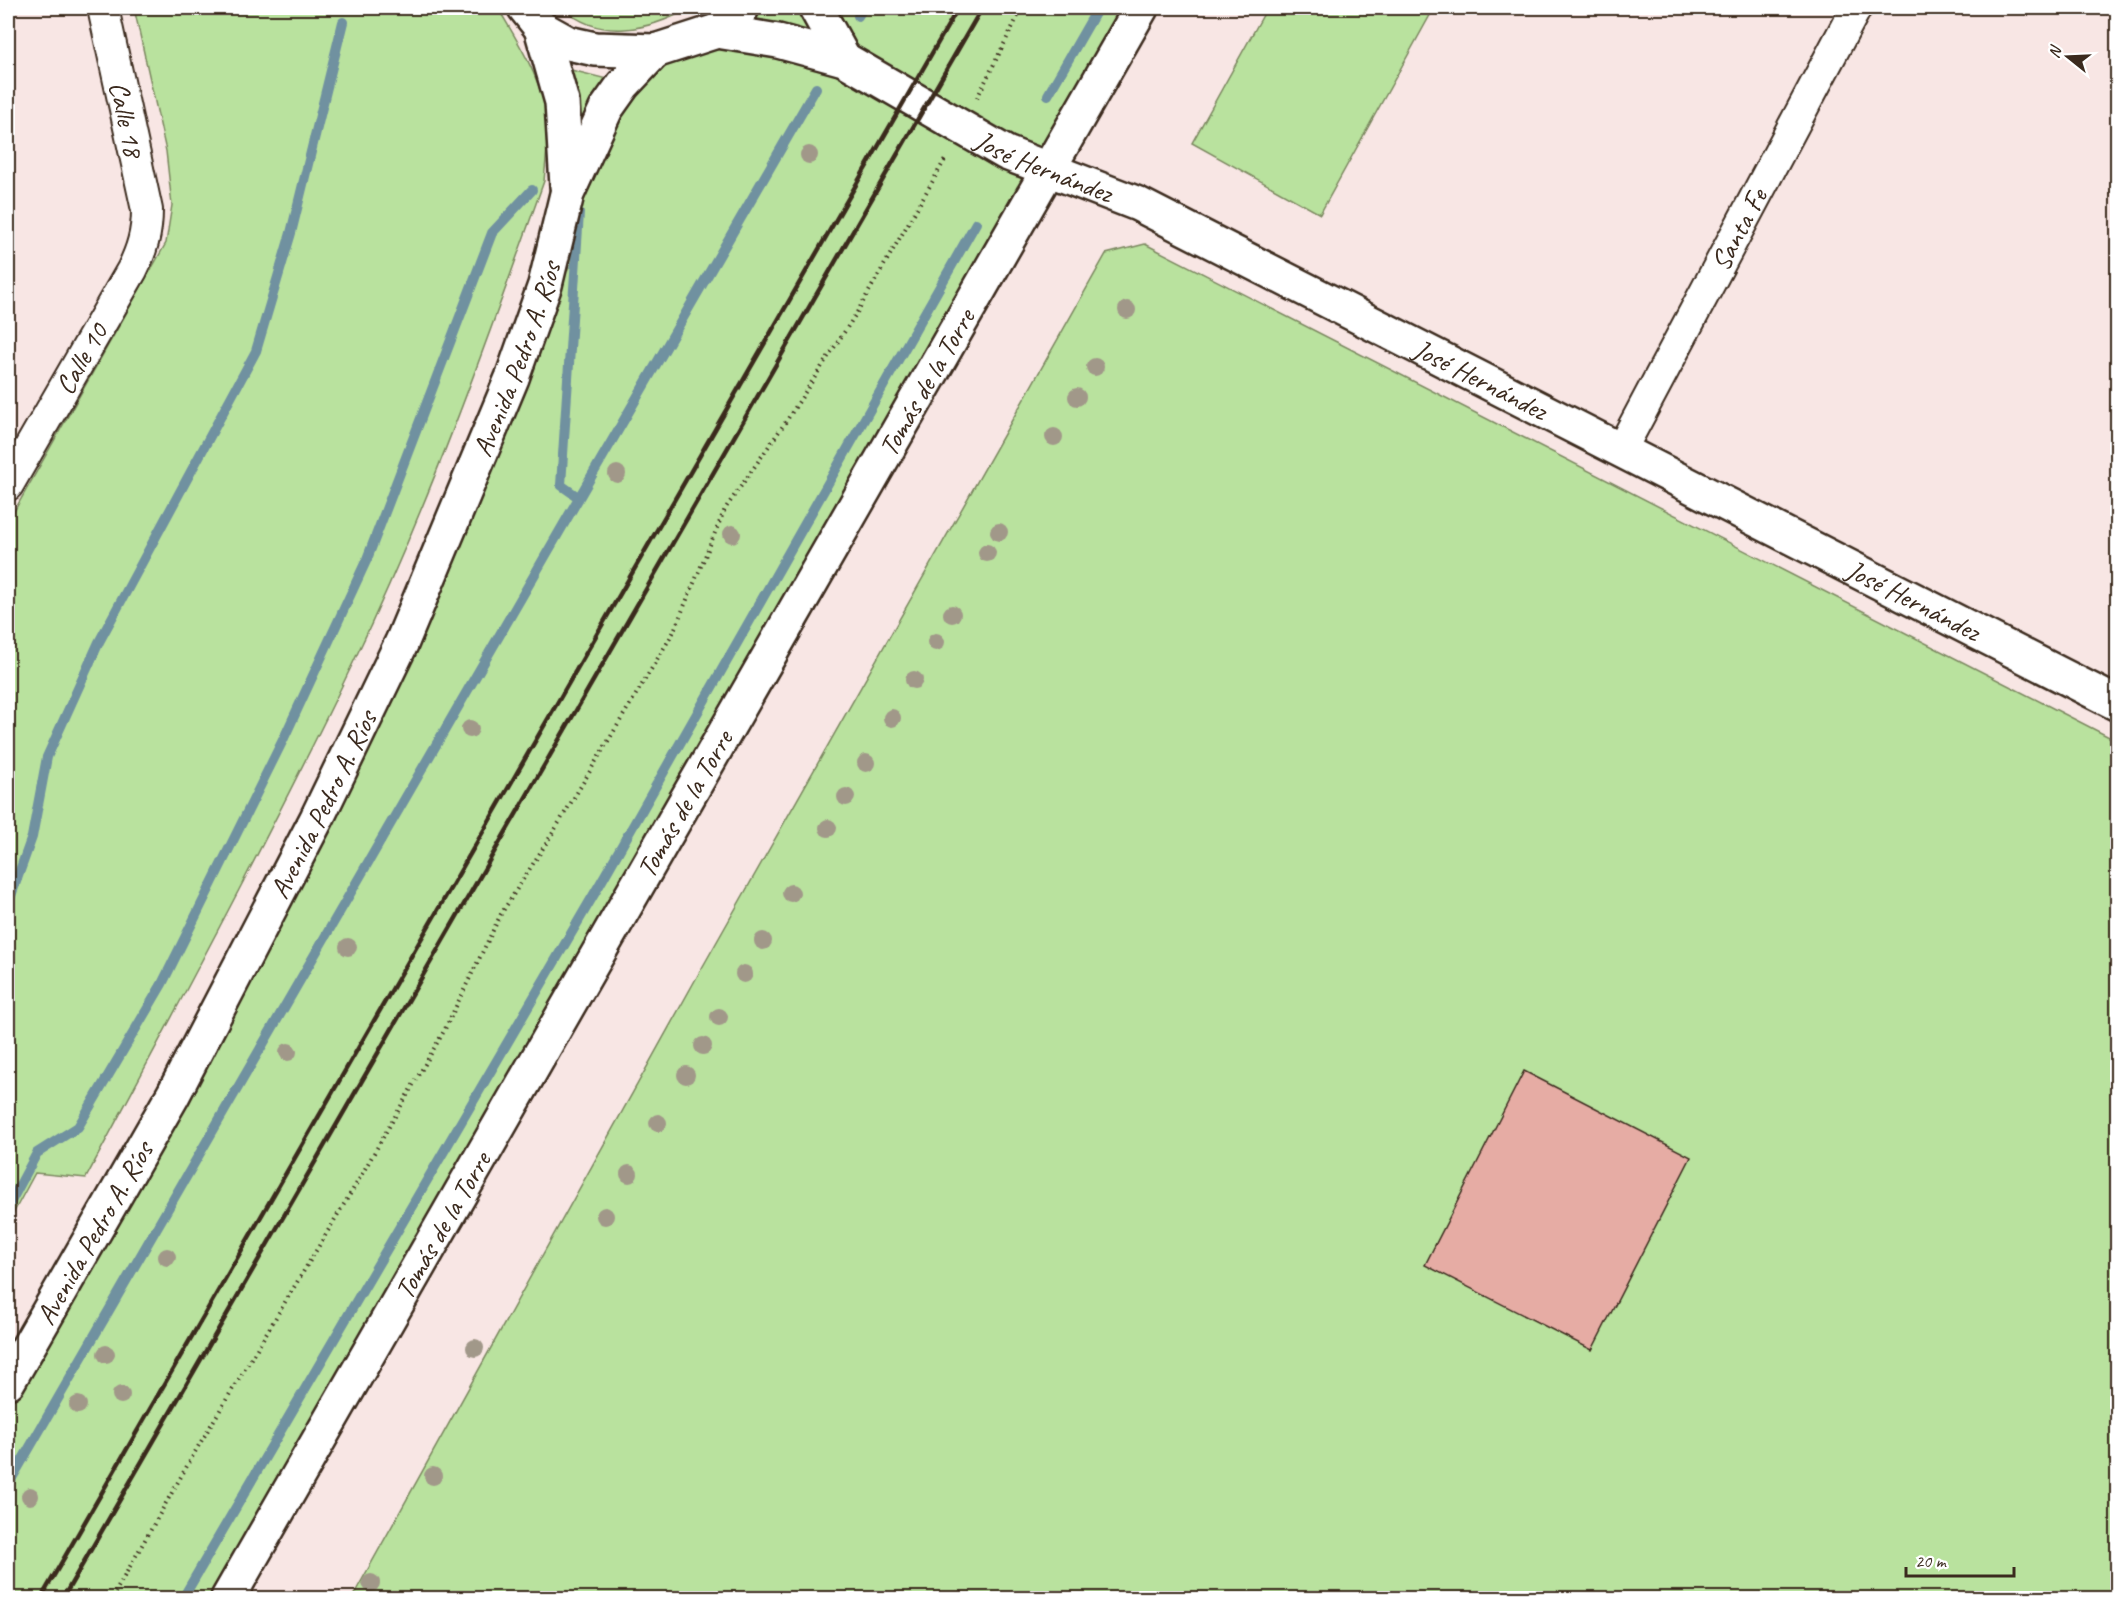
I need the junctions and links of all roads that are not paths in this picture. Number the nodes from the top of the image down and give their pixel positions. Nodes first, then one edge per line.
1 (103, 8) edge
2 (742, 8) edge
3 (816, 8) edge
4 (1141, 8) edge
5 (1856, 8) edge
6 (533, 18) edge
7 (717, 31) junction
8 (655, 51) junction
9 (844, 59) junction
10 (1049, 169) junction
11 (567, 194) junction
12 (147, 231) joint
13 (1621, 450) junction
14 (8, 485) edge
15 (2118, 704) edge
16 (8, 1382) edge
17 (228, 1599) edge

1 - 12 street, Calle 18
2 - 7 main road
3 - 9 main road
4 - 10 main road, Tomás de la Torre
5 - 13 street, Santa Fe
6 - 8 main road
6 - 11 main road, Avenida Pedro A. Ríos
7 - 8 main road
7 - 9 main road, José Hernández
8 - 11 main road, Avenida Pedro A. Ríos
9 - 10 main road, José Hernández
10 - 13 main road, José Hernández
10 - 17 main road, Tomás de la Torre
11 - 16 main road, Avenida Pedro A. Ríos
12 - 14 street, Calle 10
13 - 15 main road, José Hernández

